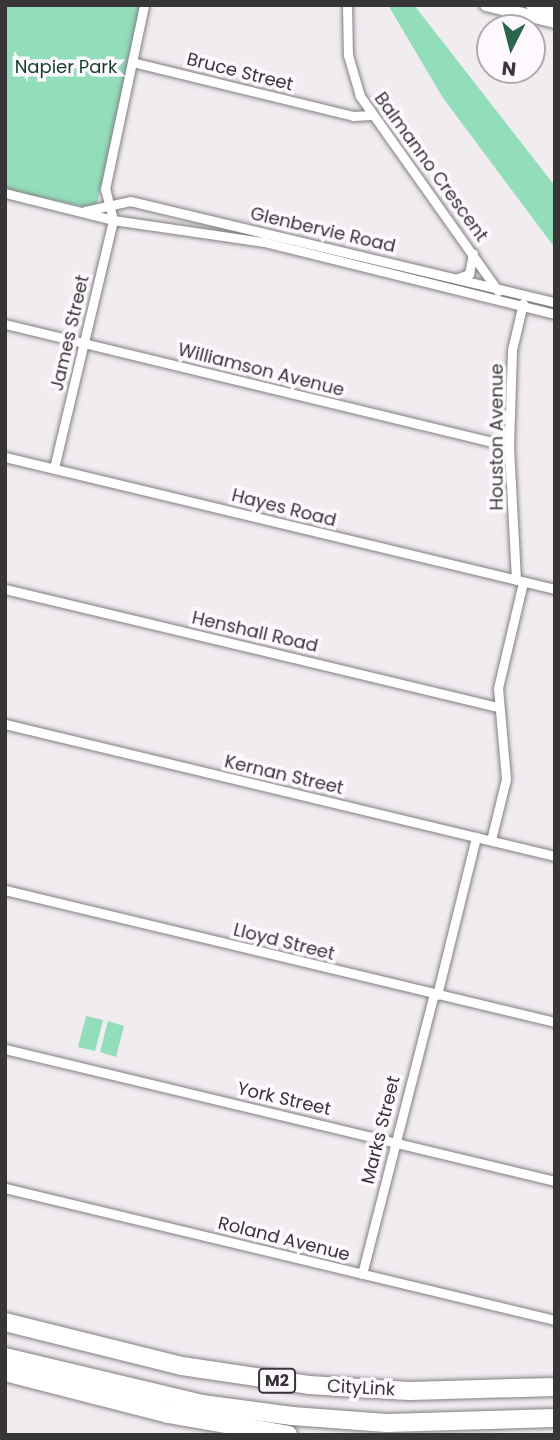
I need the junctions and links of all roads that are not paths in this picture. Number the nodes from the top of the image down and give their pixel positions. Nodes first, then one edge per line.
1 (144, 5) edge
2 (347, 5) edge
3 (486, 5) edge
4 (529, 8) edge
5 (555, 11) edge
6 (555, 22) edge
7 (132, 62) junction
8 (365, 104) junction
9 (341, 113) junction
10 (371, 115) junction
11 (5, 193) edge
12 (109, 206) junction
13 (83, 212) junction
14 (113, 220) junction
15 (473, 252) junction
16 (452, 278) junction
17 (498, 289) junction
18 (525, 295) junction
19 (496, 299) junction
20 (555, 302) edge
21 (523, 306) junction
22 (555, 314) edge
23 (5, 324) edge
24 (83, 343) junction
25 (509, 446) junction
26 (5, 457) edge
27 (54, 468) junction
28 (520, 581) junction
29 (5, 589) edge
30 (555, 589) edge
31 (498, 706) junction
32 (5, 724) edge
33 (476, 837) junction
34 (491, 840) junction
35 (555, 856) edge
36 (5, 890) edge
37 (435, 994) junction
38 (555, 1022) edge
39 (5, 1049) edge
40 (394, 1142) junction
41 (555, 1181) edge
42 (5, 1188) edge
43 (362, 1274) junction
44 (555, 1320) edge
45 (5, 1322) edge
46 (5, 1357) edge
47 (5, 1372) edge
48 (555, 1387) edge
49 (551, 1419) edge
50 (288, 1435) edge

1 - 7 street, James Street
2 - 8 street, Balmanno Crescent
3 - 4 main road
4 - 5 main road
4 - 6 main road
7 - 9 street, Bruce Street
7 - 12 street, James Street
8 - 9 street
8 - 10 street, Balmanno Crescent
9 - 10 street, Bruce Street
10 - 15 street, Balmanno Crescent
11 - 13 street, Glenbervie Road
12 - 13 street, Glenbervie Road
12 - 14 street, James Street
12 - 16 street, Glenbervie Road
13 - 14 street, Glenbervie Road
14 - 19 street, Glenbervie Road
14 - 24 street, James Street
15 - 16 street
15 - 17 street, Balmanno Crescent
16 - 17 street, Glenbervie Road
17 - 18 street, Glenbervie Road
17 - 19 street
18 - 20 street, Glenbervie Road
18 - 21 street, Houston Avenue
19 - 21 street, Glenbervie Road
21 - 22 street, Glenbervie Road
21 - 25 street, Houston Avenue
23 - 24 street, Williamson Avenue
24 - 25 street, Williamson Avenue
24 - 27 street, James Street
25 - 28 street, Houston Avenue
26 - 27 street, Hayes Road
27 - 28 street, Hayes Road
28 - 30 street, Hayes Road
28 - 31 street, Houston Avenue
29 - 31 street, Henshall Road
31 - 34 street, Houston Avenue
32 - 33 street, Kernan Street
33 - 34 street, Kernan Street
33 - 37 street, Marks Street
34 - 35 street, Kernan Street
36 - 37 street, Lloyd Street
37 - 38 street, Lloyd Street
37 - 40 street, Marks Street
39 - 40 street, York Street
40 - 41 street, York Street
40 - 43 street, Marks Street
42 - 43 street, Roland Avenue
43 - 44 street, Roland Avenue
45 - 48 highway, CityLink / M2
46 - 49 highway, CityLink / M2
47 - 50 highway

